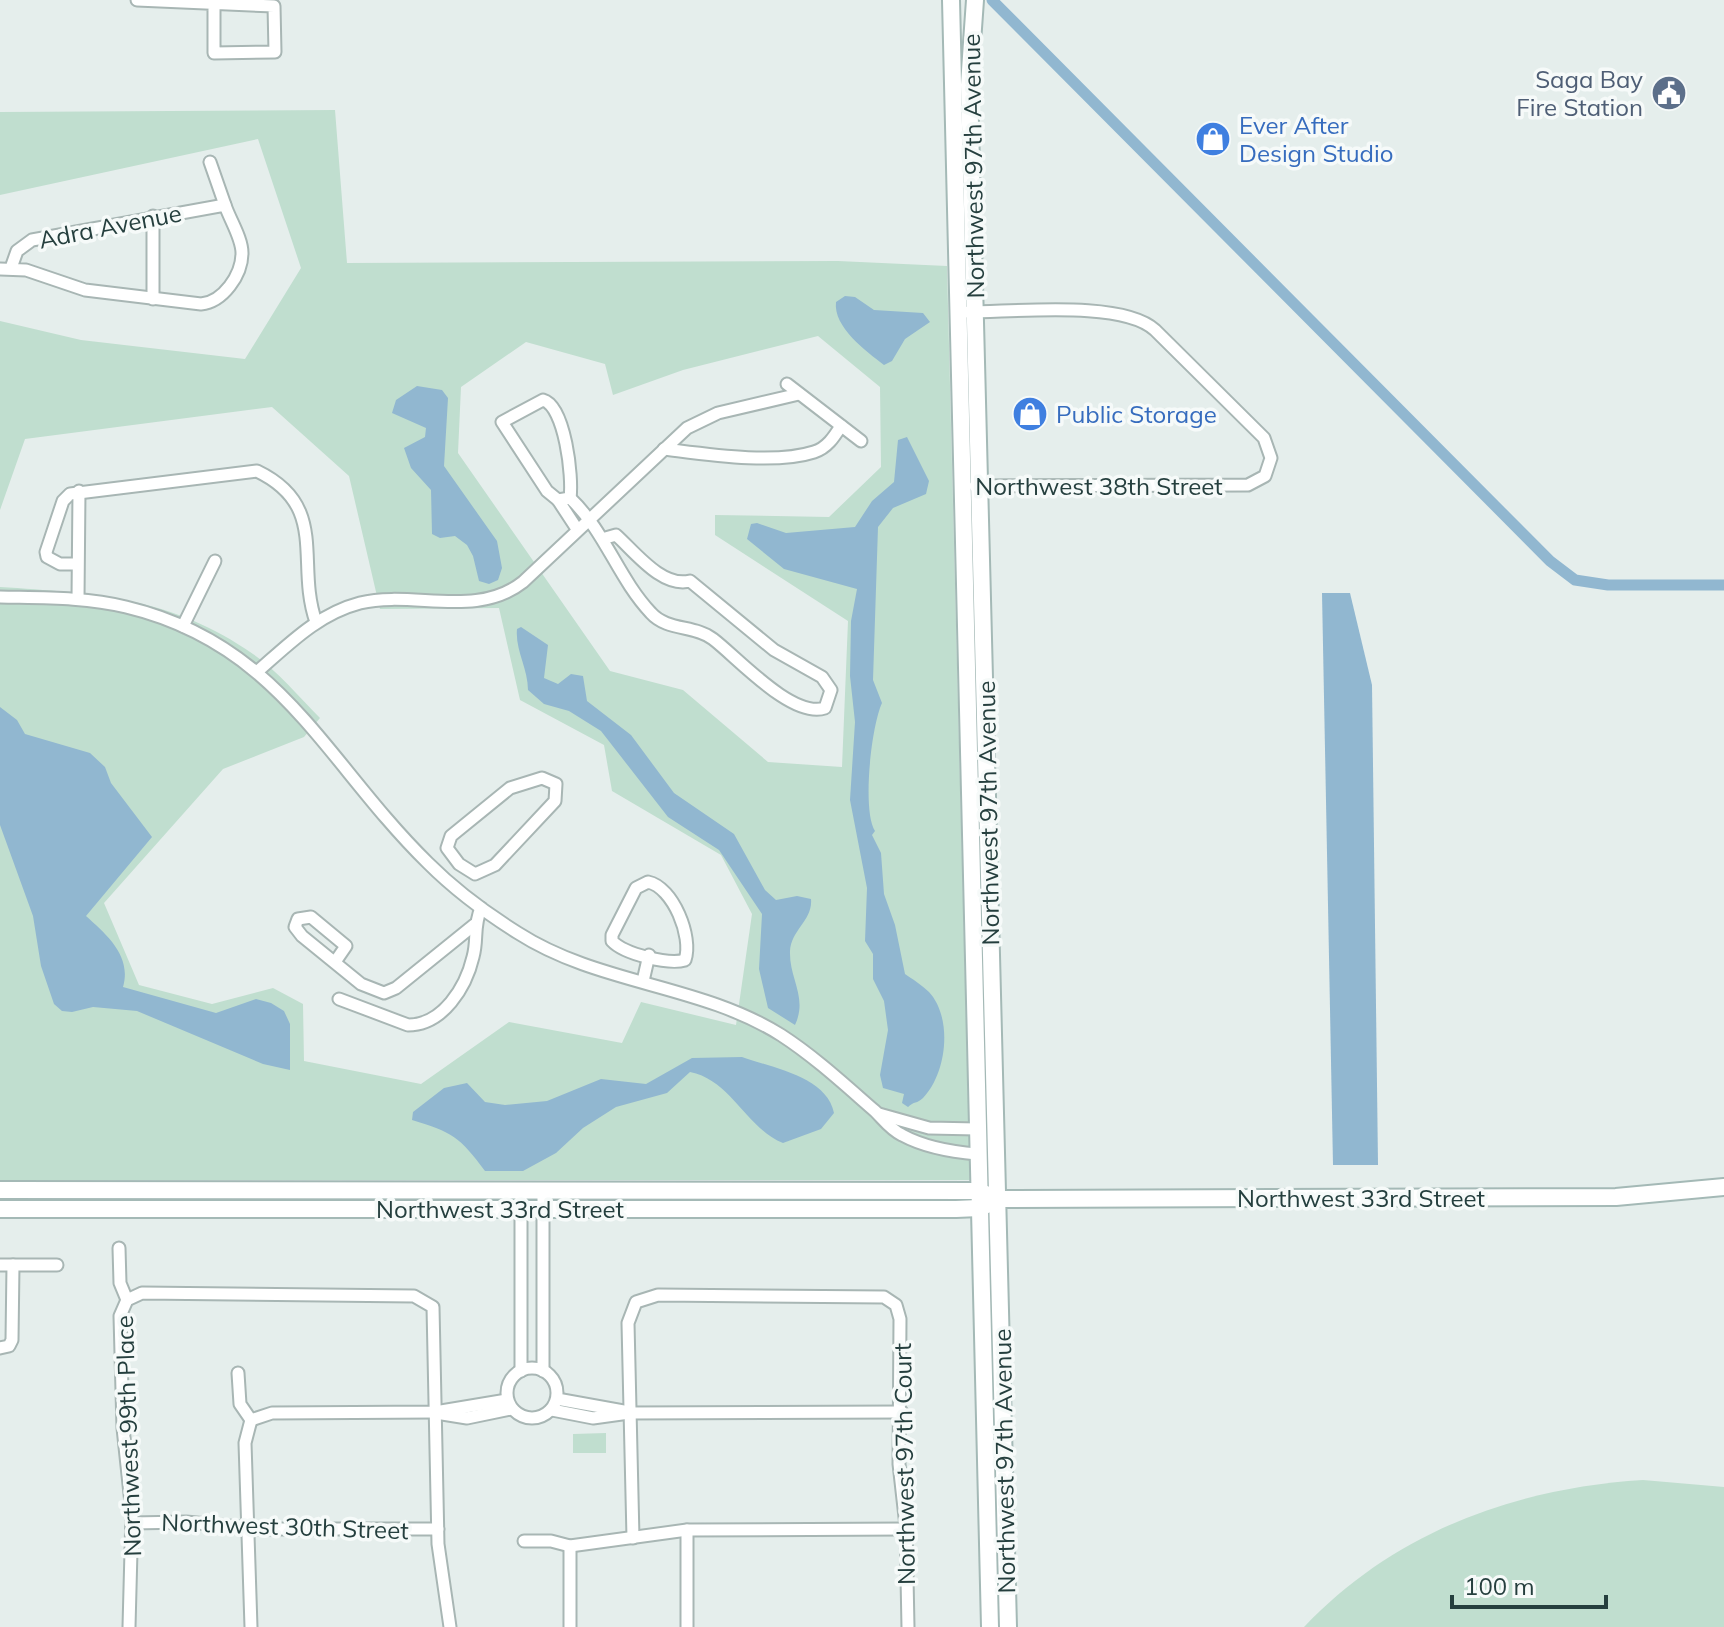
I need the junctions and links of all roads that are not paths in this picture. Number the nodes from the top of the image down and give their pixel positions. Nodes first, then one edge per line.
1 (137, 0) edge
2 (951, 0) edge
3 (975, 0) edge
4 (214, 2) edge
5 (249, 3) edge
6 (210, 162) dead end
7 (225, 205) junction
8 (153, 216) junction
9 (5, 269) edge
10 (153, 299) junction
11 (956, 312) junction
12 (975, 312) junction
13 (787, 384) dead end
14 (799, 394) junction
15 (841, 426) junction
16 (861, 441) dead end
17 (664, 449) junction
18 (980, 486) junction
19 (960, 487) junction
20 (79, 491) junction
21 (564, 499) junction
22 (590, 517) junction
23 (577, 529) junction
24 (602, 539) junction
25 (215, 561) dead end
26 (77, 564) junction
27 (0, 597) edge
28 (78, 599) junction
29 (316, 622) junction
30 (183, 626) junction
31 (964, 643) junction
32 (984, 643) junction
33 (258, 671) junction
34 (459, 864) junction
35 (444, 879) junction
36 (481, 908) junction
37 (474, 925) junction
38 (990, 928) junction
39 (971, 929) junction
40 (649, 955) junction
41 (335, 962) junction
42 (643, 981) junction
43 (361, 984) junction
44 (339, 999) dead end
45 (353, 1005) junction
46 (878, 1114) junction
47 (977, 1129) junction
48 (977, 1154) junction
49 (1724, 1187) edge
50 (0, 1190) edge
51 (521, 1191) junction
52 (543, 1191) junction
53 (997, 1199) junction
54 (979, 1200) junction
55 (0, 1209) edge
56 (520, 1209) junction
57 (543, 1209) junction
58 (119, 1248) dead end
59 (0, 1265) edge
60 (13, 1265) junction
61 (57, 1265) dead end
62 (127, 1300) junction
63 (5, 1346) edge
64 (521, 1371) junction
65 (543, 1371) junction
66 (238, 1373) dead end
67 (509, 1404) junction
68 (554, 1404) junction
69 (435, 1412) junction
70 (902, 1412) junction
71 (629, 1413) junction
72 (251, 1420) junction
73 (132, 1523) junction
74 (248, 1529) junction
75 (438, 1529) junction
76 (906, 1529) junction
77 (687, 1530) junction
78 (633, 1538) junction
79 (524, 1541) dead end
80 (570, 1546) junction
81 (129, 1627) edge
82 (251, 1627) edge
83 (450, 1627) edge
84 (570, 1627) edge
85 (687, 1627) edge
86 (908, 1627) edge
87 (990, 1627) edge
88 (1008, 1627) edge

1 - 4 street
2 - 11 street, Northwest 97th Avenue
3 - 12 street, Northwest 97th Avenue
4 - 5 street
4 - 5 street
6 - 7 street
7 - 8 street, Adra Avenue
7 - 10 street
8 - 9 street, Adra Avenue
8 - 10 street
9 - 10 street
11 - 12 street
11 - 19 street, Northwest 97th Avenue
12 - 18 street, Northwest 97th Avenue
12 - 18 street, Northwest 38th Street
13 - 14 street
14 - 15 street
14 - 17 street
15 - 16 street
15 - 17 street
17 - 22 street
18 - 19 street, Northwest 38th Street
18 - 32 street, Northwest 97th Avenue
19 - 31 street, Northwest 97th Avenue
20 - 26 street
20 - 26 street
20 - 29 street
21 - 21 street
21 - 22 street
21 - 23 street
22 - 23 street
22 - 24 street
23 - 29 street
24 - 24 street
25 - 30 street
26 - 28 street
27 - 28 street
28 - 30 street
29 - 33 street
30 - 33 street
31 - 32 street
31 - 39 street, Northwest 97th Avenue
32 - 38 street, Northwest 97th Avenue
33 - 35 street
34 - 34 street
34 - 35 street
35 - 36 street
36 - 37 street
36 - 42 street
37 - 43 street
37 - 45 street
38 - 39 street
38 - 53 street, Northwest 97th Avenue
39 - 47 street, Northwest 97th Avenue
40 - 40 street
40 - 42 street
41 - 41 street
41 - 43 street
42 - 46 street
43 - 45 street
44 - 45 street
46 - 47 street
46 - 48 street
47 - 48 street, Northwest 97th Avenue
48 - 54 street, Northwest 97th Avenue
49 - 53 street, Northwest 33rd Street
50 - 51 street, Northwest 33rd Street
51 - 52 street, Northwest 33rd Street
51 - 56 street
52 - 54 street, Northwest 33rd Street
52 - 57 street
53 - 54 street, Northwest 33rd Street
53 - 88 street, Northwest 97th Avenue
54 - 57 street, Northwest 33rd Street
54 - 87 street, Northwest 97th Avenue
55 - 56 street, Northwest 33rd Street
56 - 57 street, Northwest 33rd Street
56 - 64 street
57 - 65 street
58 - 62 street, Northwest 99th Place
59 - 60 street
60 - 61 street
60 - 63 street
62 - 69 street
62 - 73 street, Northwest 99th Place
64 - 65 street
64 - 67 street
65 - 68 street
66 - 72 street
67 - 68 street
67 - 69 street
68 - 71 street
69 - 72 street
69 - 75 street
70 - 71 street
70 - 71 street, Northwest 97th Court
70 - 76 street, Northwest 97th Court
71 - 78 street
72 - 74 street
73 - 74 street, Northwest 30th Street
73 - 81 street, Northwest 99th Place
74 - 75 street, Northwest 30th Street
74 - 82 street
75 - 83 street
76 - 77 street
76 - 86 street, Northwest 97th Court
77 - 78 street
77 - 85 street
78 - 80 street
79 - 80 street
80 - 84 street

